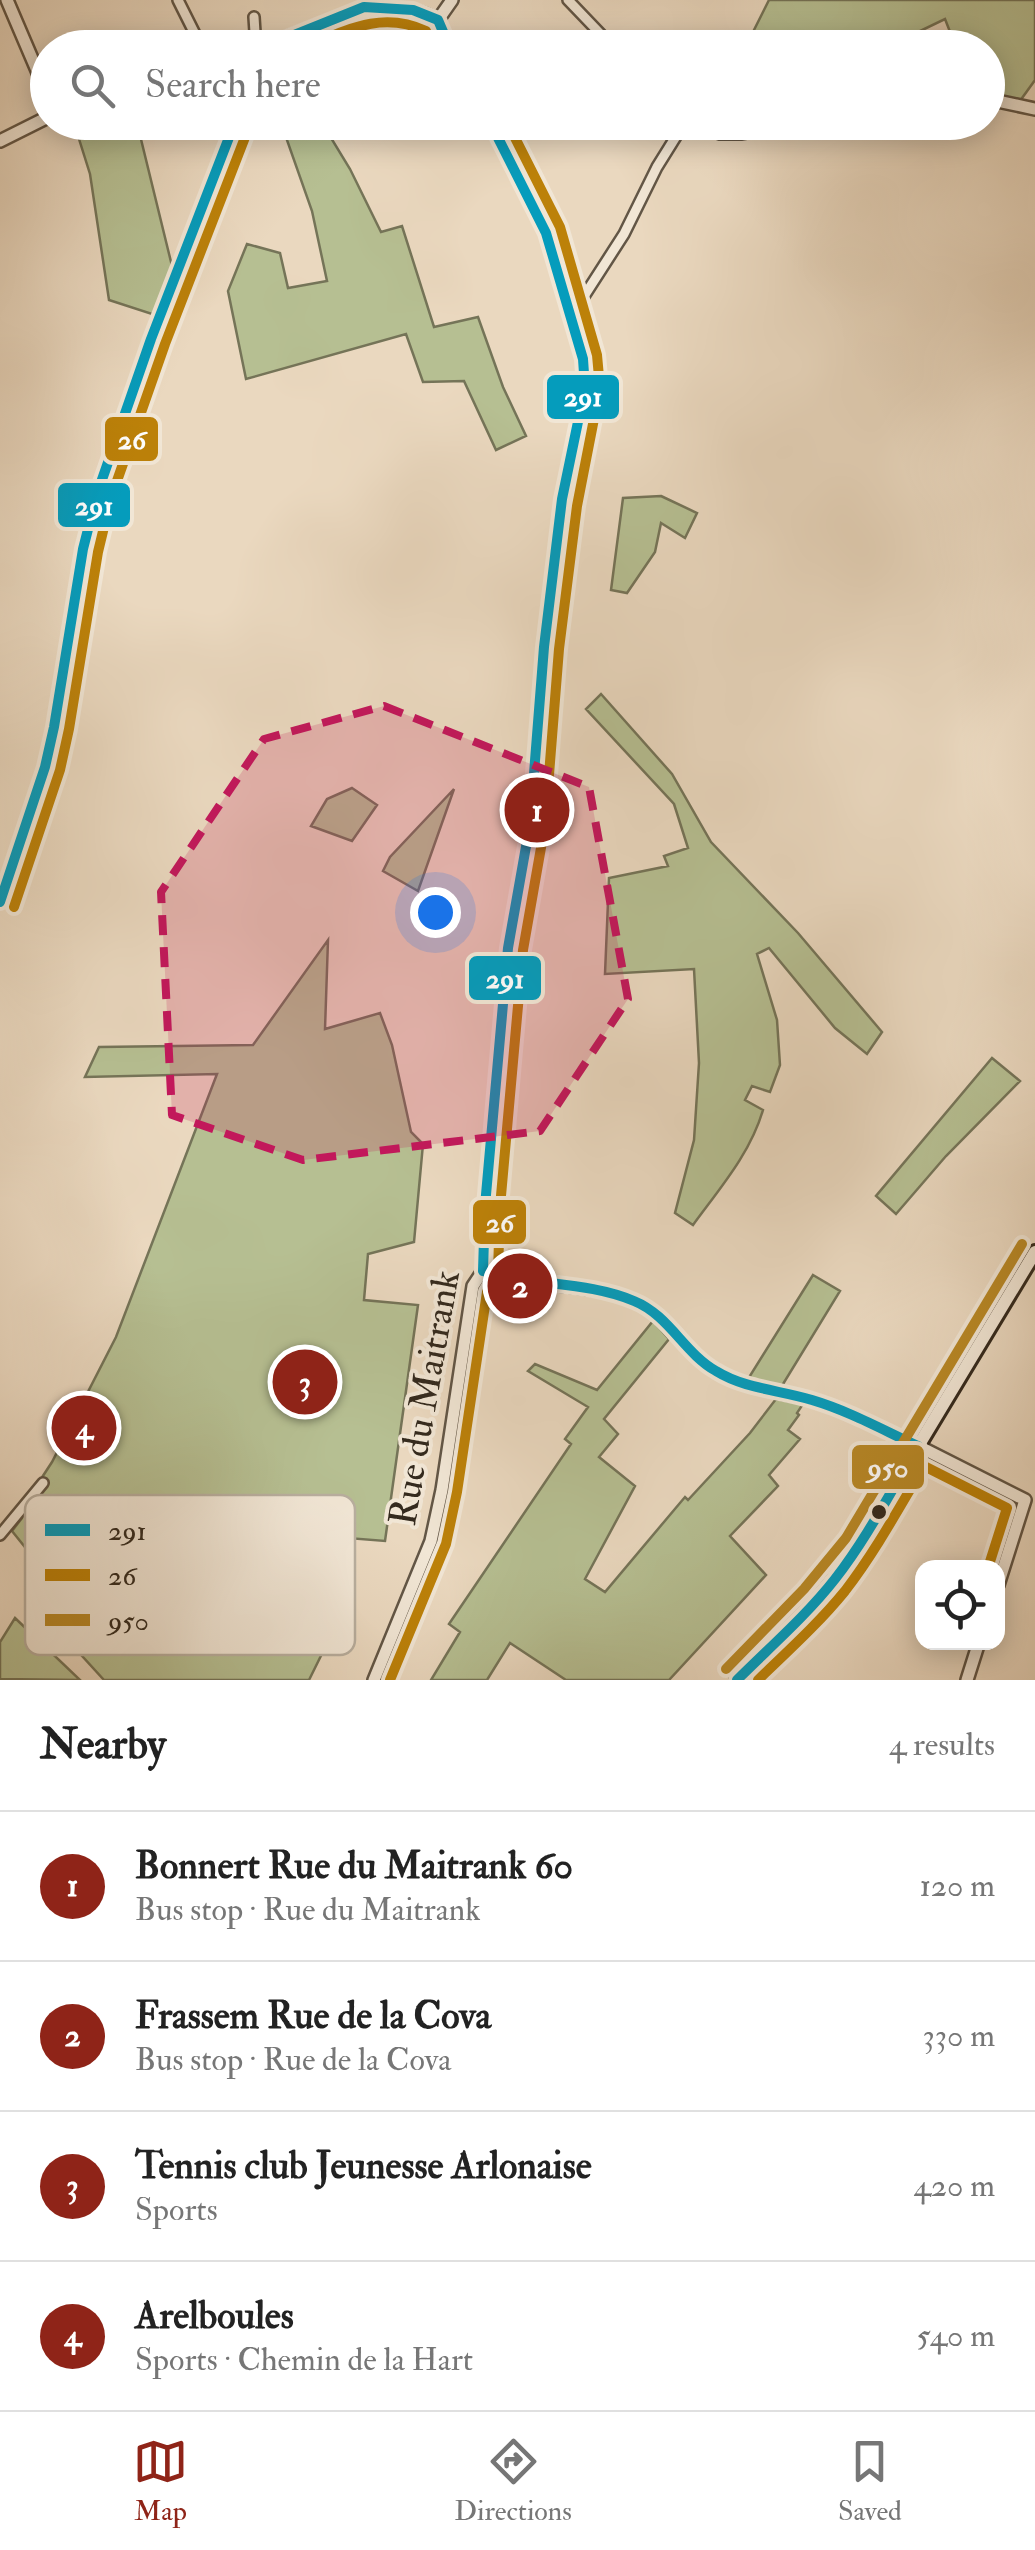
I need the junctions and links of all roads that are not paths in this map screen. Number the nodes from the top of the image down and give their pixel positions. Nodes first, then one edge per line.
1 (7, 0) edge
2 (178, 0) edge
3 (452, 0) edge
4 (568, 0) edge
5 (363, 4) edge
6 (412, 5) edge
7 (254, 17) dead end
8 (438, 20) junction
9 (193, 30) edge
10 (256, 30) edge
11 (302, 30) edge
12 (442, 30) edge
13 (597, 30) edge
14 (30, 54) edge
15 (1005, 103) edge
16 (1035, 109) edge
17 (30, 126) edge
18 (228, 140) edge
19 (500, 140) edge
20 (676, 140) edge
21 (0, 141) edge
22 (569, 314) junction
23 (0, 902) edge
24 (1035, 1252) edge
25 (483, 1271) junction
26 (918, 1446) junction
27 (43, 1483) dead end
28 (33, 1495) edge
29 (1030, 1502) edge
30 (25, 1505) edge
31 (0, 1535) edge
32 (1005, 1567) edge
33 (976, 1650) edge
34 (374, 1680) edge
35 (737, 1680) edge
36 (967, 1680) edge

1 - 14 street
2 - 9 street
3 - 8 street
4 - 13 street
5 - 6 street
5 - 11 street
6 - 8 street
7 - 10 street
8 - 12 street
15 - 16 street
17 - 21 street
18 - 23 street
19 - 22 street, Rue du Maitrank
20 - 22 street
22 - 25 street, Rue du Maitrank
24 - 26 main road
25 - 26 street
25 - 34 street, Rue du Maitrank
26 - 29 street
26 - 35 main road
27 - 28 street
29 - 32 street
30 - 31 street
33 - 36 street

